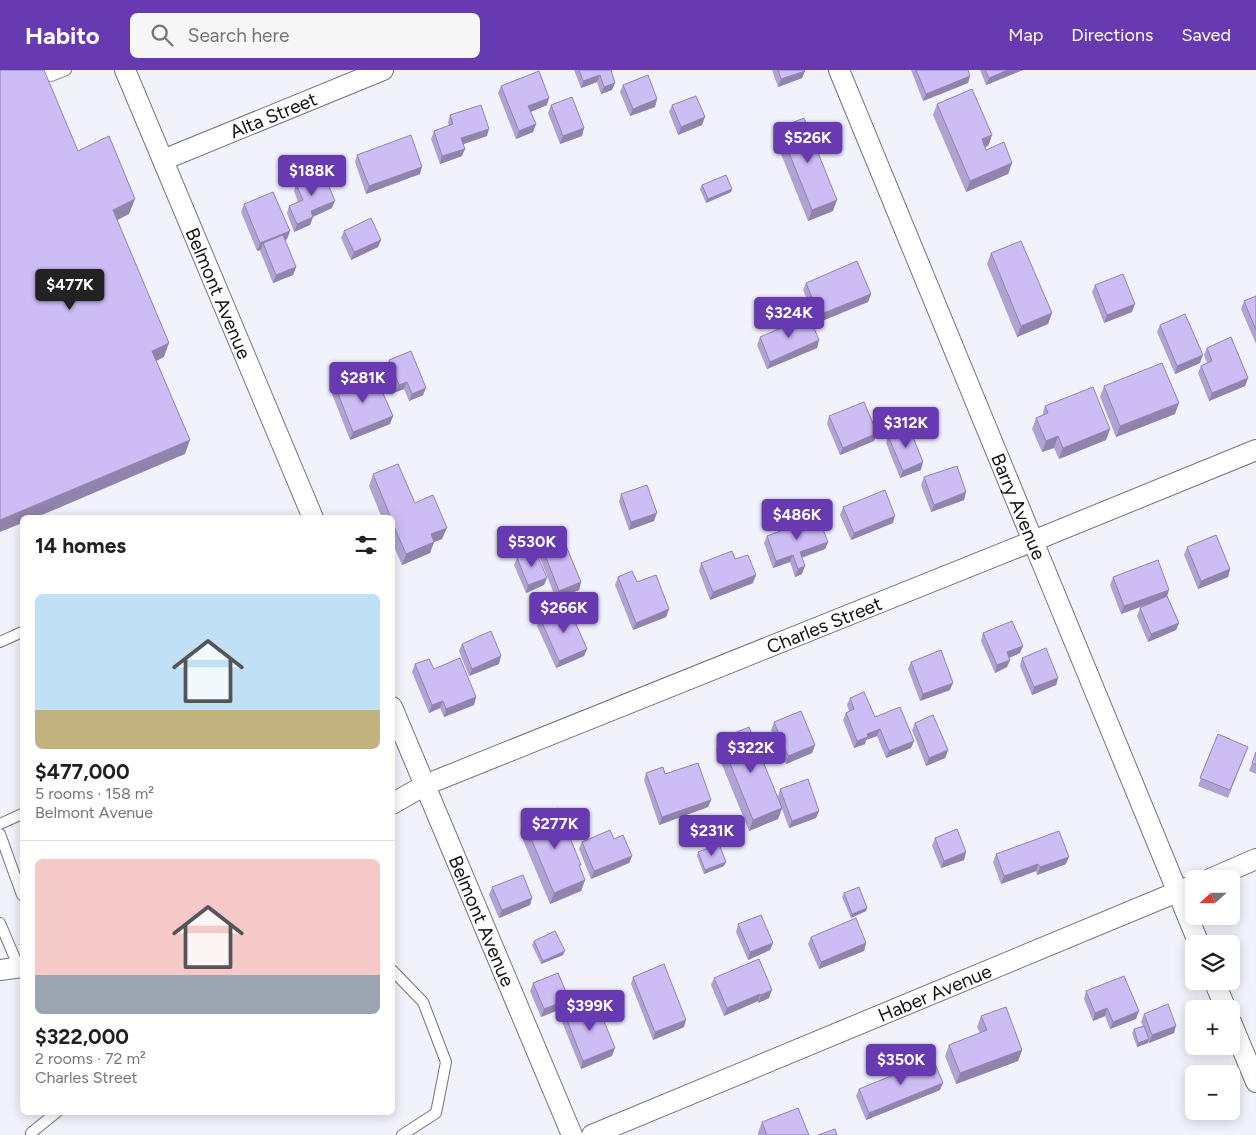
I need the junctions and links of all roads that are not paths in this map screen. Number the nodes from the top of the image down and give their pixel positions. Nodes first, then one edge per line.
1 (48, 70) edge
2 (66, 70) edge
3 (125, 70) edge
4 (383, 70) edge
5 (839, 70) edge
6 (163, 160) junction
7 (1256, 450) edge
8 (312, 515) edge
9 (1033, 541) junction
10 (20, 633) edge
11 (0, 642) edge
12 (395, 714) edge
13 (425, 785) junction
14 (395, 802) edge
15 (20, 815) edge
16 (0, 824) edge
17 (0, 834) edge
18 (1256, 859) edge
19 (1231, 870) edge
20 (1185, 887) edge
21 (20, 889) edge
22 (1185, 889) edge
23 (0, 924) edge
24 (14, 968) edge
25 (395, 973) edge
26 (1240, 1044) edge
27 (1256, 1082) edge
28 (53, 1115) edge
29 (32, 1135) edge
30 (402, 1135) edge
31 (572, 1135) edge
32 (592, 1135) edge

1 - 2 lane
3 - 6 street, Belmont Avenue
4 - 6 street, Alta Street
5 - 9 street, Barry Avenue
6 - 8 street, Belmont Avenue
7 - 9 street, Charles Street
9 - 13 street, Charles Street
9 - 20 street, Barry Avenue
10 - 11 lane
12 - 13 street, Belmont Avenue
13 - 14 street, Charles Street
13 - 31 street, Belmont Avenue
15 - 16 lane
17 - 21 lane
18 - 19 street
22 - 32 street, Haber Avenue
23 - 24 lane
25 - 30 lane
26 - 27 street
28 - 29 lane

